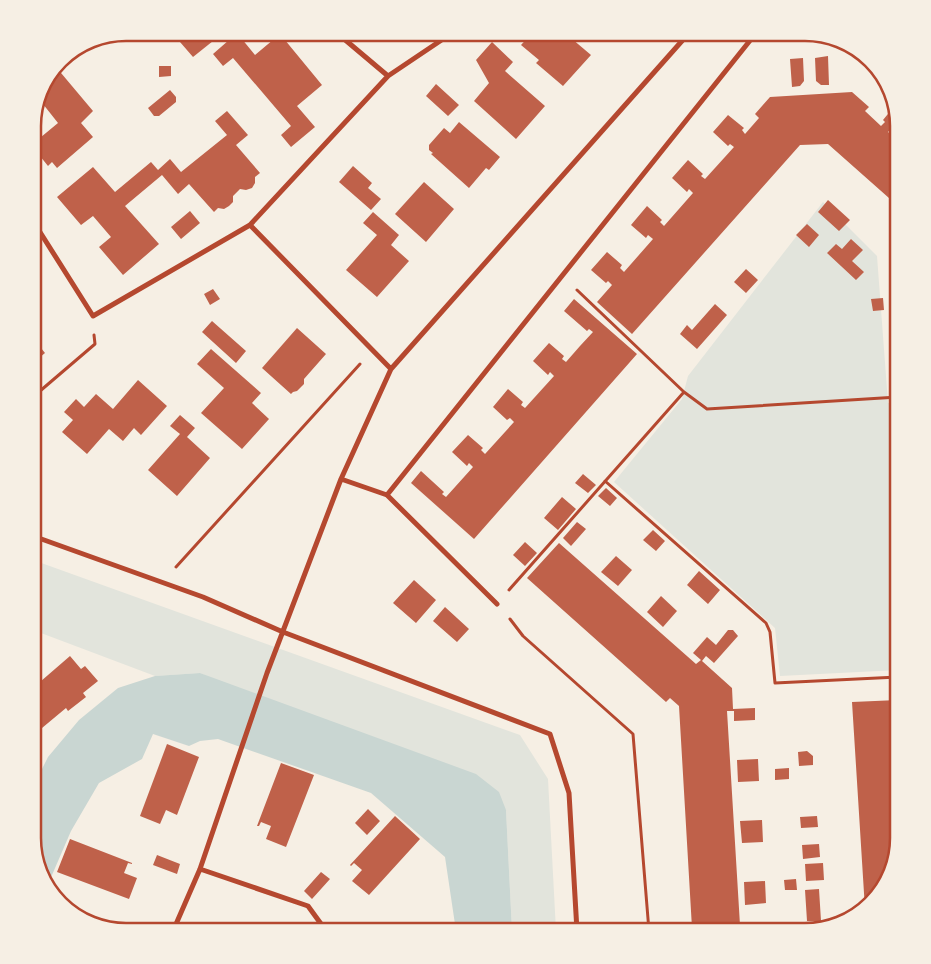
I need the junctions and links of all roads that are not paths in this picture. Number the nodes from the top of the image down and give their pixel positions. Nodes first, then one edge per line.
1 (347, 41) edge
2 (440, 41) edge
3 (682, 41) edge
4 (750, 41) edge
5 (388, 76) junction
6 (250, 225) junction
7 (41, 235) edge
8 (391, 370) junction
9 (341, 479) junction
10 (387, 495) junction
11 (41, 539) edge
12 (497, 604) road end
13 (283, 632) junction
14 (200, 869) junction
15 (177, 923) edge
16 (320, 923) edge
17 (576, 923) edge

1 - 5 street
2 - 5 street
3 - 8 street
4 - 10 street
5 - 6 street
6 - 7 street
6 - 8 street
8 - 9 street
9 - 10 street
9 - 13 street
10 - 12 street
11 - 13 street
13 - 14 street
13 - 17 street
14 - 15 street
14 - 16 street

